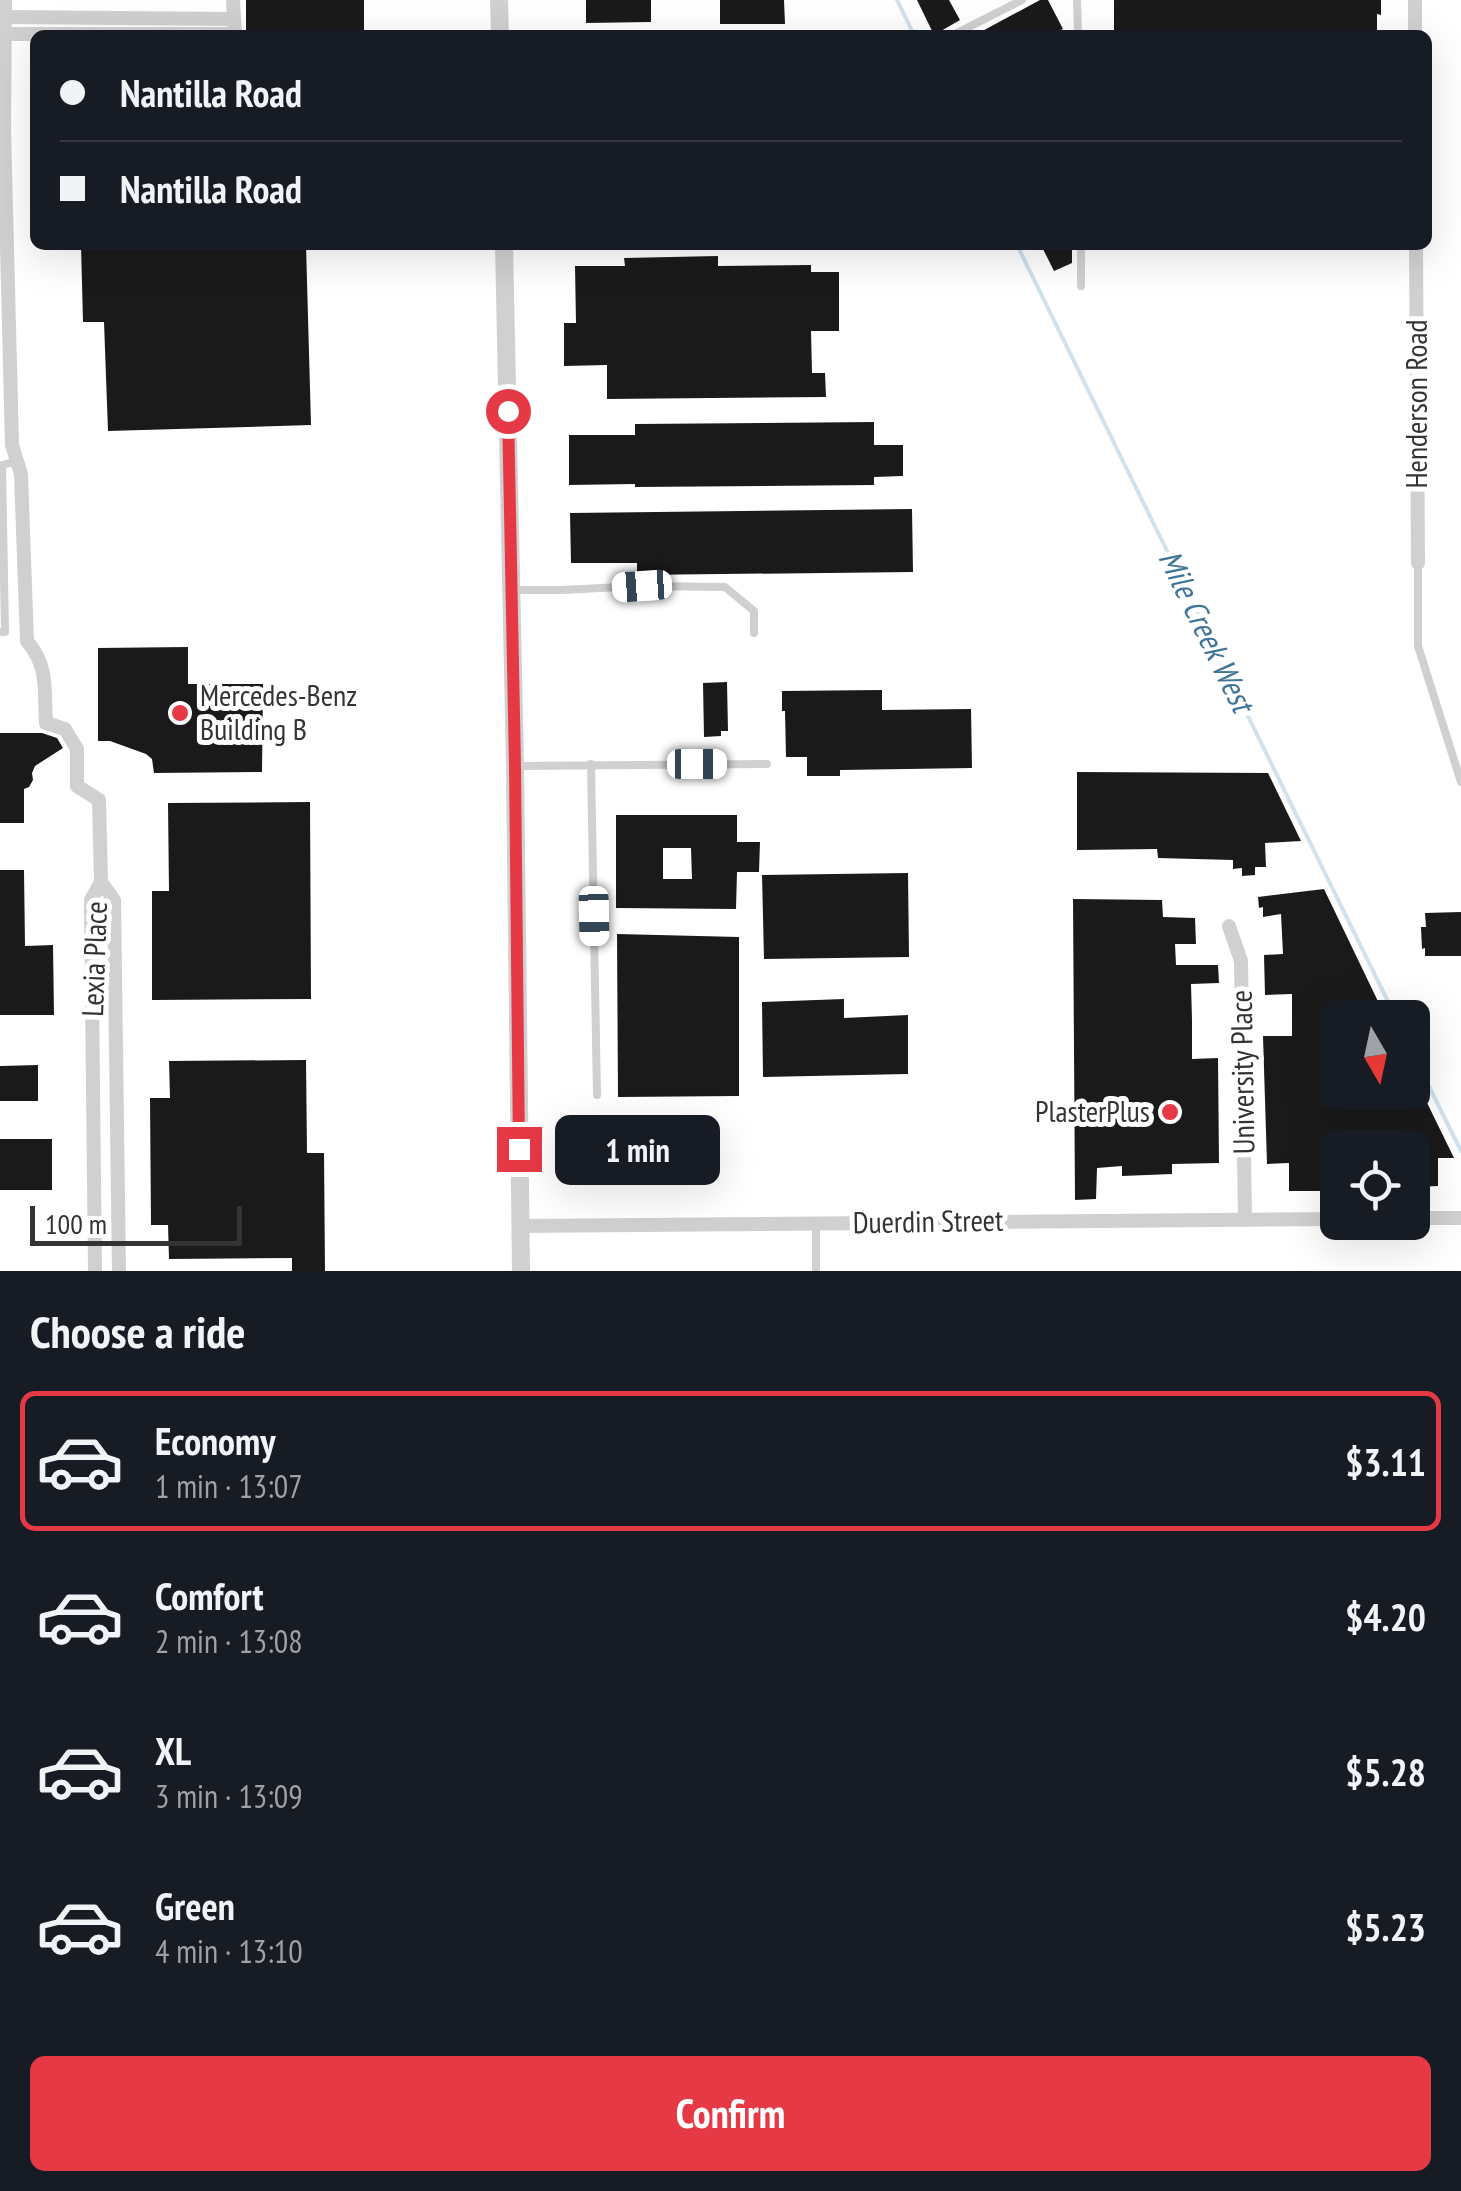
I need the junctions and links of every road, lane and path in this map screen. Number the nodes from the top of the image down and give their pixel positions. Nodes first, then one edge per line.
1 (5, 0) edge
2 (233, 0) edge
3 (499, 0) edge
4 (1022, 0) edge
5 (1077, 0) edge
6 (1414, 0) edge
7 (5, 17) junction
8 (234, 19) junction
9 (235, 30) edge
10 (500, 30) edge
11 (963, 30) edge
12 (1078, 30) edge
13 (1415, 30) edge
14 (4, 34) junction
15 (30, 34) edge
16 (3, 220) edge
17 (504, 250) edge
18 (1080, 250) edge
19 (1416, 250) edge
20 (1081, 286) dead end
21 (17, 461) junction
22 (1418, 563) joint
23 (512, 590) junction
24 (0, 632) edge
25 (754, 633) dead end
26 (591, 764) junction
27 (767, 764) dead end
28 (515, 766) junction
29 (1461, 782) edge
30 (101, 882) junction
31 (1229, 926) dead end
32 (92, 1037) junction
33 (115, 1037) junction
34 (597, 1096) dead end
35 (117, 1142) junction
36 (94, 1143) junction
37 (1430, 1218) edge
38 (1461, 1218) edge
39 (1320, 1219) edge
40 (1245, 1220) junction
41 (816, 1223) junction
42 (520, 1226) junction
43 (95, 1271) edge
44 (119, 1271) edge
45 (520, 1271) edge
46 (816, 1271) edge

1 - 7 street
2 - 8 street
3 - 10 street
4 - 11 lane
5 - 12 lane
6 - 13 street
7 - 8 street
7 - 14 street
8 - 9 street
14 - 15 street
14 - 16 street
16 - 21 street
17 - 23 street
18 - 20 lane
19 - 22 street, Henderson Road
21 - 24 lane
21 - 30 street, Lexia Place
22 - 29 lane
23 - 25 lane
23 - 28 street
26 - 27 lane
26 - 28 lane
26 - 34 lane
28 - 42 street
30 - 32 street, Lexia Place
30 - 33 street, Lexia Place
31 - 40 street, University Place
32 - 33 street, Lexia Place
32 - 36 street, Lexia Place
33 - 35 street, Lexia Place
35 - 36 street
35 - 44 street, Lexia Place
36 - 43 street, Lexia Place
37 - 38 street
39 - 40 street, Duerdin Street
40 - 41 street, Duerdin Street
41 - 42 street, Duerdin Street
41 - 46 lane
42 - 45 street

